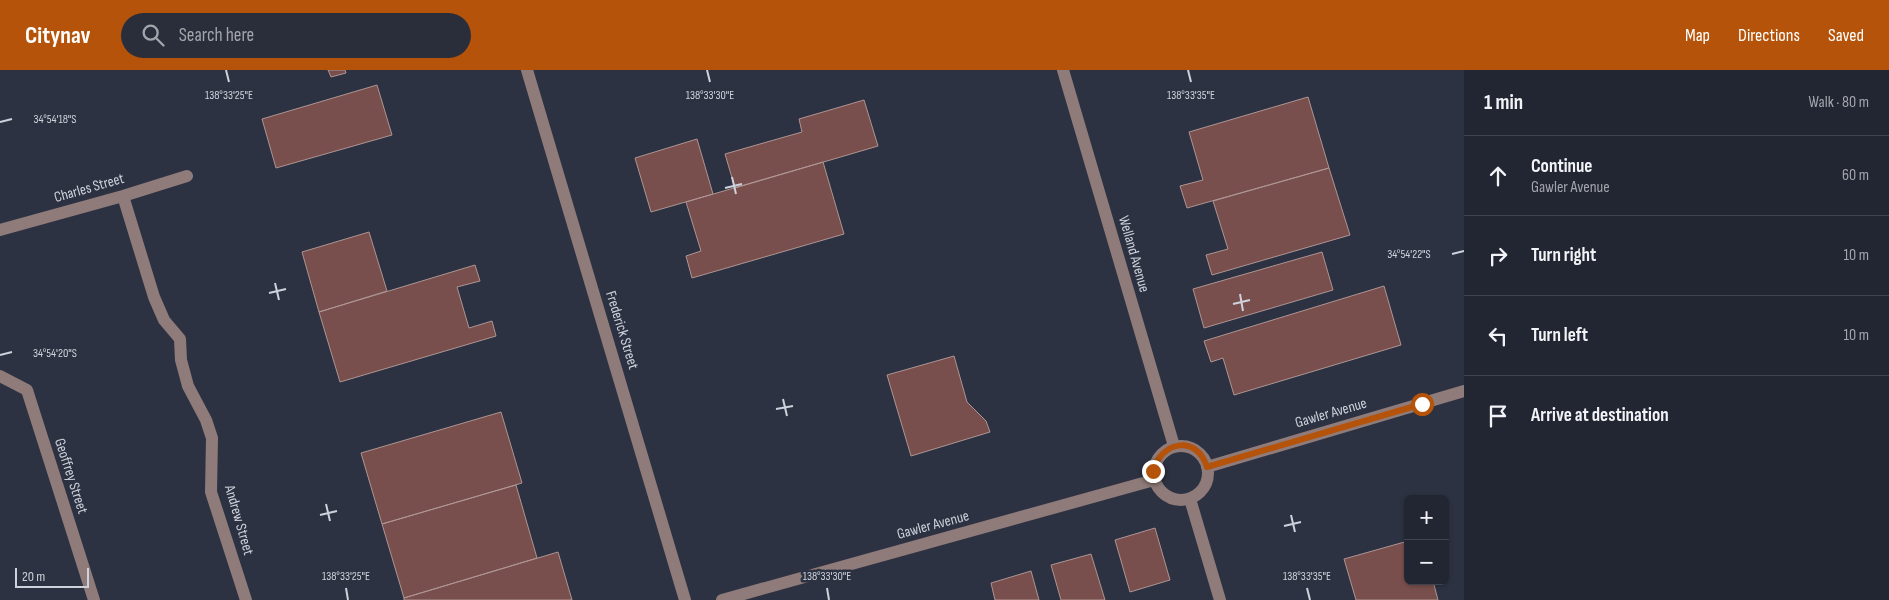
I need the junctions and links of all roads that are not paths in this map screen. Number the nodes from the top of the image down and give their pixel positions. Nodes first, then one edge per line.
1 (527, 70) edge
2 (1063, 70) edge
3 (187, 176) dead end
4 (124, 196) junction
5 (0, 230) edge
6 (0, 376) edge
7 (1464, 391) edge
8 (1174, 446) junction
9 (1207, 467) junction
10 (1154, 480) junction
11 (1190, 499) junction
12 (94, 600) edge
13 (246, 600) edge
14 (685, 600) edge
15 (722, 600) edge
16 (1220, 600) edge

1 - 14 street, Frederick Street
2 - 8 street, Welland Avenue
3 - 4 street, Charles Street
4 - 5 street, Charles Street
4 - 13 street, Andrew Street
6 - 12 street, Geoffrey Street
7 - 9 street, Gawler Avenue
8 - 9 street
8 - 10 street
9 - 11 street
10 - 11 street
10 - 15 street, Gawler Avenue
11 - 16 street

